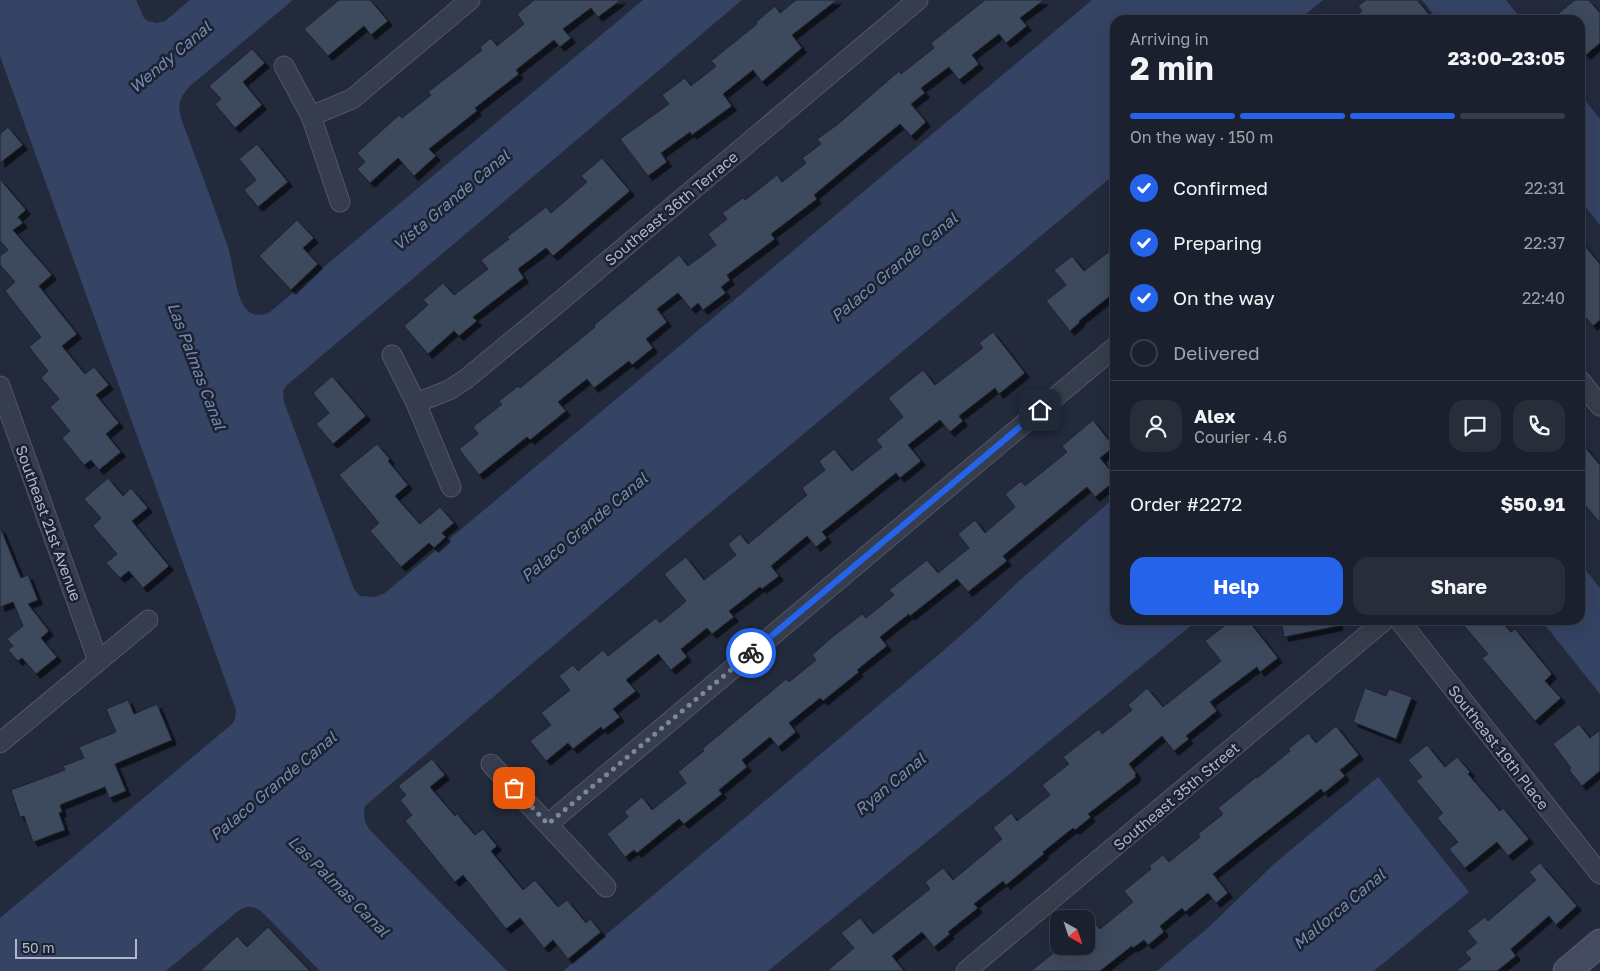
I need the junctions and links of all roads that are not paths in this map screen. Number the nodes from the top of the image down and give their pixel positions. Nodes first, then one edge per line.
1 (470, 0) edge
2 (918, 0) edge
3 (284, 66) dead end
4 (311, 116) junction
5 (340, 202) dead end
6 (1110, 351) edge
7 (392, 355) dead end
8 (0, 386) edge
9 (1585, 386) edge
10 (416, 403) junction
11 (1600, 406) edge
12 (451, 487) dead end
13 (148, 620) dead end
14 (1379, 625) edge
15 (1403, 625) edge
16 (98, 661) junction
17 (0, 743) edge
18 (491, 764) dead end
19 (548, 824) junction
20 (1600, 874) edge
21 (606, 887) dead end
22 (1600, 943) edge
23 (966, 971) edge
24 (1567, 971) edge

1 - 4 street
2 - 10 street, Southeast 36th Terrace
3 - 4 street
4 - 5 street
6 - 19 street
7 - 10 street
8 - 16 street, Southeast 21st Avenue
9 - 11 street
10 - 12 street
13 - 16 street
14 - 23 street, Southeast 35th Street
15 - 20 street, Southeast 19th Place
16 - 17 street
18 - 19 street
19 - 21 street
22 - 24 street

